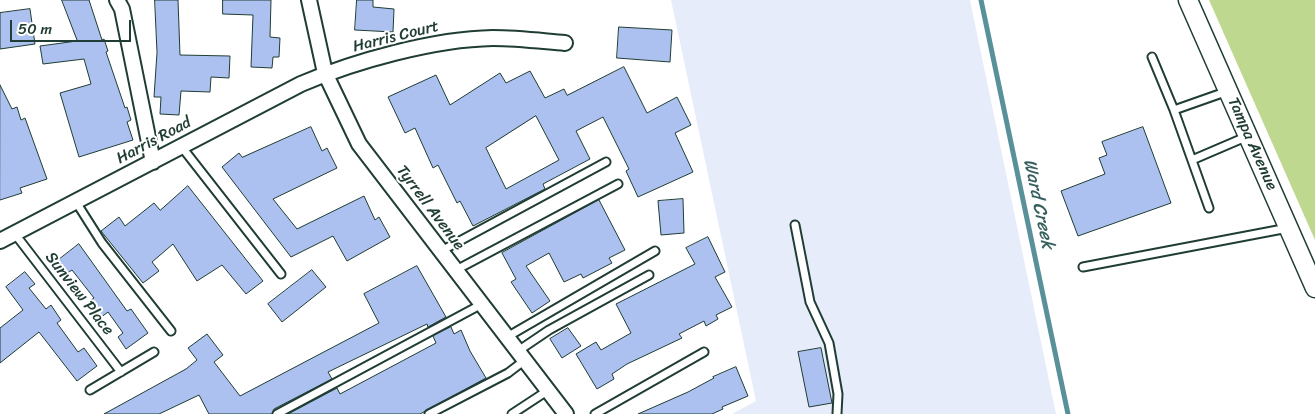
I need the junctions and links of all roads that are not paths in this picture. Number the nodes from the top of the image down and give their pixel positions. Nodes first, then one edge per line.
1 (117, 0) edge
2 (309, 0) edge
3 (1188, 0) edge
4 (565, 43) dead end
5 (1152, 57) dead end
6 (325, 73) junction
7 (1228, 90) junction
8 (1174, 110) junction
9 (1249, 136) junction
10 (181, 146) junction
11 (1192, 160) junction
12 (153, 162) junction
13 (606, 162) dead end
14 (618, 184) dead end
15 (76, 202) junction
16 (1209, 208) dead end
17 (795, 225) dead end
18 (1288, 228) junction
19 (14, 234) junction
20 (0, 241) edge
21 (441, 251) junction
22 (655, 251) dead end
23 (1083, 267) dead end
24 (456, 270) junction
25 (281, 274) dead end
26 (649, 275) dead end
27 (1315, 288) edge
28 (482, 304) junction
29 (171, 331) dead end
30 (506, 337) junction
31 (154, 352) dead end
32 (704, 352) dead end
33 (521, 355) junction
34 (121, 372) junction
35 (90, 390) dead end
36 (547, 391) junction
37 (277, 414) edge
38 (429, 414) edge
39 (512, 414) edge
40 (566, 414) edge
41 (594, 414) edge
42 (837, 414) edge

1 - 12 street
2 - 6 street, Tyrrell Avenue
3 - 7 street, Tampa Avenue
4 - 6 street, Harris Court
5 - 8 lane
6 - 10 street, Harris Road
6 - 21 street, Tyrrell Avenue
7 - 8 lane
7 - 9 street, Tampa Avenue
8 - 11 lane
9 - 11 lane
9 - 18 street, Tampa Avenue
10 - 12 street, Harris Road
10 - 25 lane
11 - 16 lane
12 - 15 street, Harris Road
13 - 21 lane
14 - 24 lane
15 - 19 street, Harris Road
15 - 29 lane
17 - 42 lane
18 - 23 lane
18 - 27 street, Tampa Avenue
19 - 20 street, Harris Road
19 - 34 lane, Sunview Place
21 - 24 street, Tyrrell Avenue
22 - 30 lane
24 - 28 street, Tyrrell Avenue
26 - 33 lane
28 - 30 street, Tyrrell Avenue
28 - 37 lane
30 - 33 street, Tyrrell Avenue
31 - 34 lane
32 - 41 lane
33 - 36 street, Tyrrell Avenue
33 - 38 lane
34 - 35 lane
36 - 39 lane
36 - 40 street, Tyrrell Avenue

